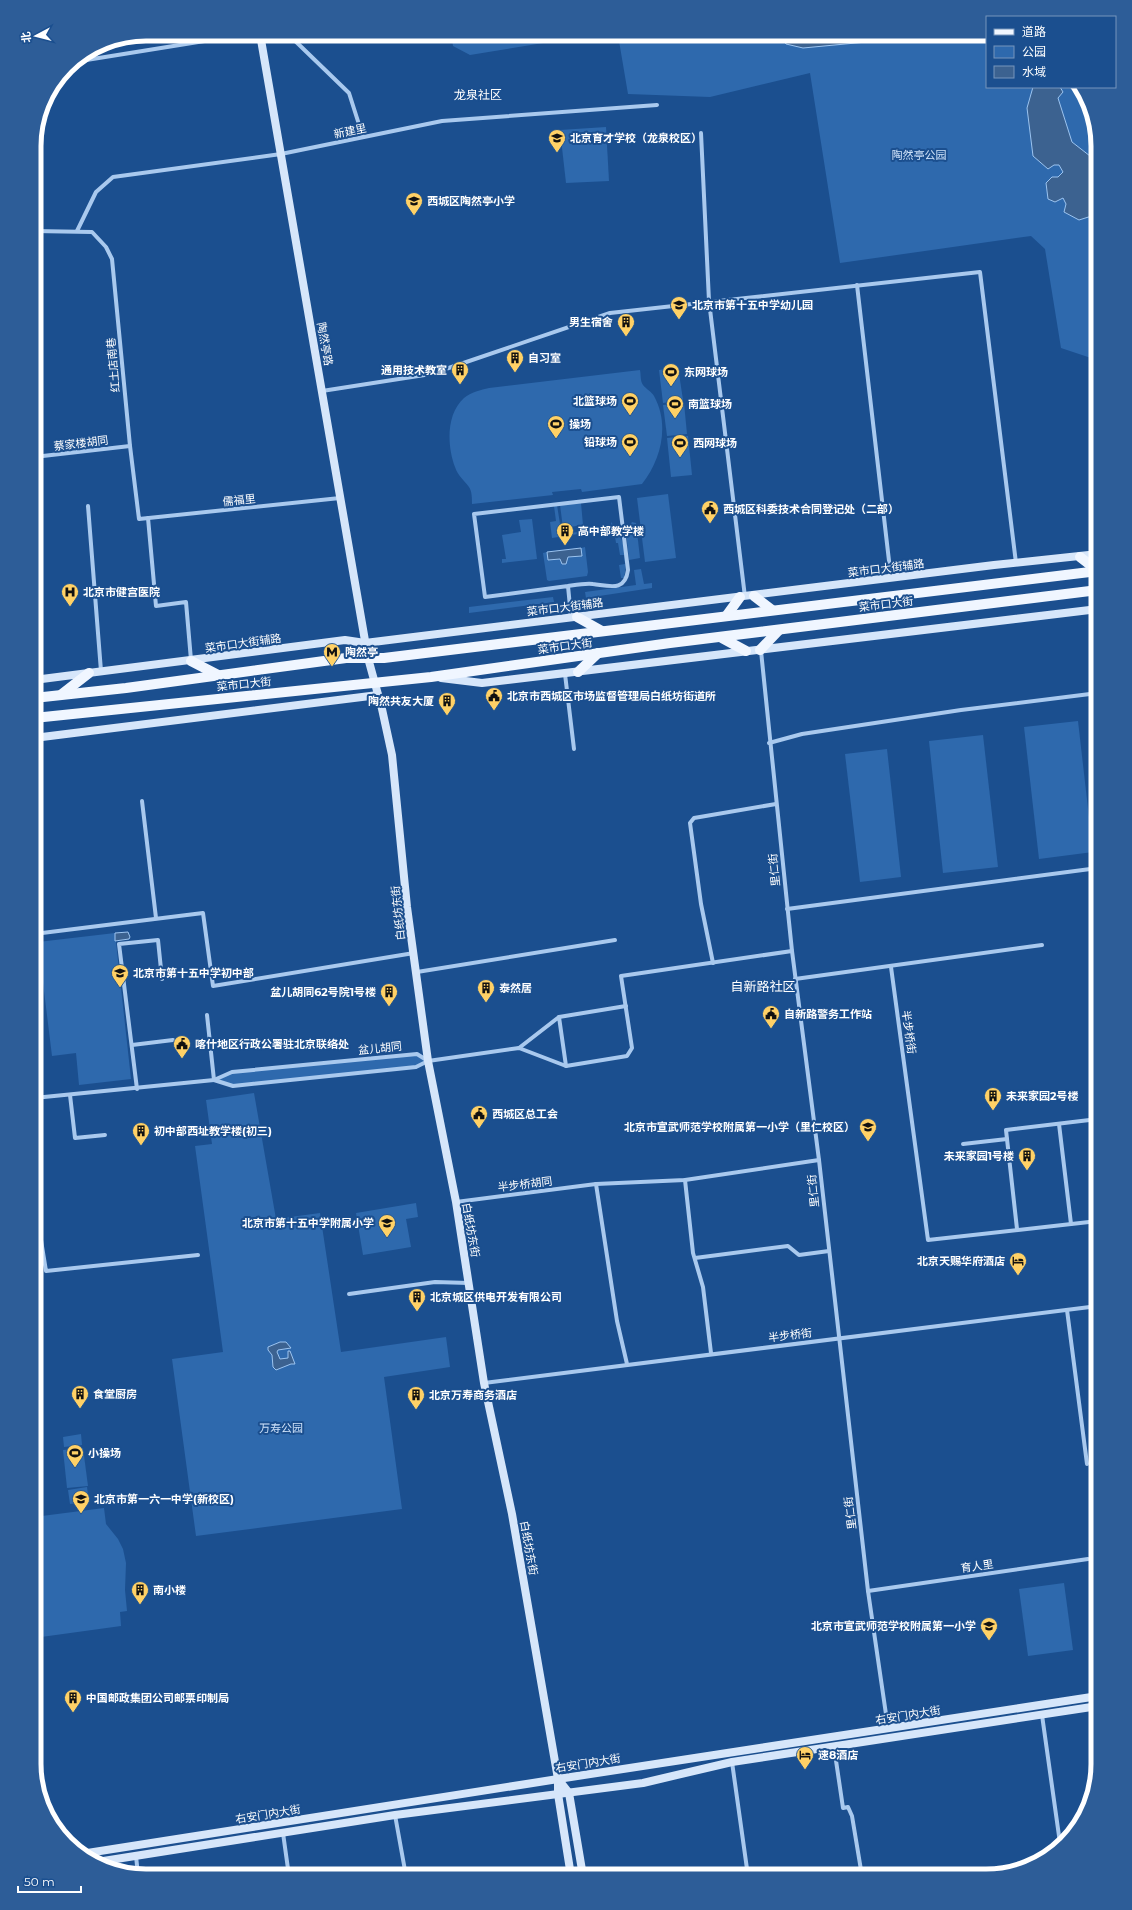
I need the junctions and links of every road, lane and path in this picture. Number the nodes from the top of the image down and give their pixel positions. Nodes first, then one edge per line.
1 (204, 41) edge
2 (261, 41) edge
3 (295, 41) edge
4 (86, 60) edge
5 (657, 105) dead end
6 (701, 133) dead end
7 (363, 137) junction
8 (281, 154) junction
9 (41, 230) edge
10 (77, 231) junction
11 (857, 285) junction
12 (709, 301) junction
13 (322, 391) junction
14 (130, 446) junction
15 (41, 456) edge
16 (340, 498) junction
17 (88, 506) dead end
18 (148, 518) junction
19 (139, 519) joint
20 (1091, 555) edge
21 (1080, 557) junction
22 (1016, 563) junction
23 (1091, 566) edge
24 (1091, 572) edge
25 (891, 578) junction
26 (568, 586) junction
27 (1091, 591) edge
28 (746, 597) junction
29 (772, 610) junction
30 (1091, 610) edge
31 (726, 615) junction
32 (574, 617) junction
33 (778, 630) junction
34 (602, 631) junction
35 (722, 638) junction
36 (365, 643) junction
37 (760, 650) junction
38 (746, 652) junction
39 (598, 654) junction
40 (368, 658) junction
41 (191, 661) junction
42 (101, 672) junction
43 (578, 672) junction
44 (89, 673) junction
45 (565, 674) junction
46 (220, 676) junction
47 (431, 677) junction
48 (41, 679) edge
49 (375, 683) junction
50 (1091, 694) edge
51 (61, 695) junction
52 (378, 695) junction
53 (41, 697) edge
54 (41, 717) edge
55 (41, 737) edge
56 (769, 743) junction
57 (574, 749) dead end
58 (142, 801) dead end
59 (776, 804) junction
60 (1091, 869) edge
61 (787, 909) junction
62 (156, 918) junction
63 (41, 933) edge
64 (615, 940) dead end
65 (1042, 945) dead end
66 (792, 951) junction
67 (414, 953) junction
68 (713, 963) junction
69 (891, 967) junction
70 (416, 972) junction
71 (162, 979) dead end
72 (795, 979) junction
73 (626, 1006) junction
74 (206, 1015) dead end
75 (559, 1017) junction
76 (173, 1040) dead end
77 (132, 1045) junction
78 (519, 1048) junction
79 (428, 1061) junction
80 (566, 1066) junction
81 (214, 1080) junction
82 (137, 1089) junction
83 (70, 1095) junction
84 (41, 1097) edge
85 (1091, 1120) edge
86 (1060, 1124) junction
87 (105, 1135) dead end
88 (1007, 1139) junction
89 (963, 1144) dead end
90 (819, 1160) junction
91 (685, 1180) junction
92 (596, 1184) junction
93 (456, 1202) junction
94 (1091, 1221) edge
95 (1071, 1224) junction
96 (1017, 1229) junction
97 (41, 1240) edge
98 (829, 1252) junction
99 (198, 1255) dead end
100 (695, 1258) junction
101 (469, 1283) junction
102 (349, 1294) dead end
103 (1091, 1307) edge
104 (1066, 1310) junction
105 (838, 1338) junction
106 (711, 1353) junction
107 (627, 1364) junction
108 (484, 1383) junction
109 (1087, 1464) dead end
110 (1088, 1559) dead end
111 (868, 1591) junction
112 (1091, 1697) edge
113 (1091, 1707) edge
114 (1042, 1715) junction
115 (888, 1730) junction
116 (834, 1746) junction
117 (732, 1762) junction
118 (558, 1779) junction
119 (569, 1793) junction
120 (558, 1794) junction
121 (396, 1815) junction
122 (281, 1823) junction
123 (283, 1832) junction
124 (1059, 1839) edge
125 (134, 1847) junction
126 (91, 1853) edge
127 (136, 1856) junction
128 (106, 1861) edge
129 (137, 1869) edge
130 (288, 1869) edge
131 (405, 1869) edge
132 (570, 1869) edge
133 (582, 1869) edge
134 (747, 1869) edge
135 (861, 1869) edge

1 - 4 street
2 - 8 street, 陶然亭路
3 - 7 street
5 - 7 street, 新建里
6 - 12 street
7 - 8 street, 新建里
8 - 10 street, 新建里
8 - 13 street, 陶然亭路
9 - 10 street, 红土店南巷
10 - 14 street, 红土店南巷
11 - 12 street
11 - 22 street
11 - 25 street
12 - 13 street
12 - 28 street
13 - 16 street, 陶然亭路
14 - 15 street, 蔡家楼胡同
14 - 19 street, 红土店南巷
16 - 18 street, 儒福里
16 - 36 street, 陶然亭路
17 - 42 street
18 - 19 street, 儒福里
18 - 41 street
20 - 21 street, 菜市口大街辅路
21 - 22 street, 菜市口大街辅路
21 - 23 main road
22 - 25 street, 菜市口大街辅路
24 - 29 main road, 菜市口大街
25 - 28 street, 菜市口大街辅路
26 - 26 street
26 - 32 street
27 - 33 main road, 菜市口大街
28 - 29 main road
28 - 31 main road
28 - 32 street, 菜市口大街辅路
29 - 31 main road, 菜市口大街
30 - 37 street
31 - 34 main road, 菜市口大街
32 - 34 main road
32 - 36 street, 菜市口大街辅路
33 - 35 main road, 菜市口大街
33 - 37 main road
34 - 40 main road, 菜市口大街
35 - 38 main road
35 - 39 main road, 菜市口大街
36 - 40 street, 陶然亭路
36 - 41 street, 菜市口大街辅路
37 - 38 street
37 - 56 street, 里仁街
38 - 43 street
39 - 43 main road
39 - 47 main road, 菜市口大街
40 - 46 main road, 菜市口大街
40 - 49 street, 陶然亭路
41 - 42 street, 菜市口大街辅路
41 - 46 main road
42 - 44 street, 菜市口大街辅路
43 - 45 street
44 - 48 street, 菜市口大街辅路
44 - 51 main road
45 - 47 street
45 - 57 street
46 - 51 main road, 菜市口大街
47 - 49 main road, 菜市口大街
49 - 52 street, 白纸坊东街
49 - 54 main road, 菜市口大街
50 - 56 street
51 - 53 main road, 菜市口大街
52 - 55 street
52 - 67 street, 白纸坊东街
56 - 59 street, 里仁街
58 - 62 street
59 - 61 street, 里仁街
59 - 68 street
60 - 61 street
61 - 66 street, 里仁街
62 - 63 street
62 - 67 street
64 - 70 street
65 - 69 street
66 - 68 street
66 - 72 street, 里仁街
67 - 70 street, 白纸坊东街
68 - 73 street
69 - 72 street
69 - 96 street, 半步桥街
70 - 79 street, 白纸坊东街
71 - 77 street
72 - 90 street, 里仁街
73 - 75 street
73 - 80 street
74 - 81 street
75 - 78 street
75 - 80 street
76 - 77 street
77 - 82 street
78 - 79 street, 盆儿胡同
78 - 80 street
79 - 81 street, 盆儿胡同
79 - 81 street, 盆儿胡同
79 - 93 street, 白纸坊东街
81 - 82 street, 盆儿胡同
82 - 83 street, 盆儿胡同
83 - 84 street, 盆儿胡同
83 - 87 street
85 - 86 street
86 - 88 street
86 - 95 street
88 - 89 street
88 - 96 street
90 - 91 street, 半步桥胡同
90 - 98 street, 里仁街
91 - 92 street, 半步桥胡同
91 - 100 street
92 - 93 street, 半步桥胡同
92 - 107 street
93 - 101 street, 白纸坊东街
94 - 95 street, 半步桥街
95 - 96 street, 半步桥街
97 - 99 street
98 - 100 street
98 - 105 street, 里仁街
100 - 106 street
101 - 102 street
101 - 108 street, 白纸坊东街
103 - 104 street, 半步桥街
104 - 105 street, 半步桥街
104 - 109 street
105 - 106 street, 半步桥街
105 - 111 street, 里仁街
106 - 107 street, 半步桥街
107 - 108 street, 半步桥街
108 - 118 street, 白纸坊东街
110 - 111 street, 育人里
111 - 115 street, 里仁街
112 - 115 street, 右安门内大街
113 - 114 street, 右安门内大街
114 - 116 street, 右安门内大街
114 - 124 street
115 - 118 street, 右安门内大街
116 - 117 street, 右安门内大街
116 - 135 street
117 - 119 street, 右安门内大街
117 - 134 street
118 - 119 street
118 - 120 street, 白纸坊东街
118 - 122 street, 右安门内大街
119 - 120 street, 右安门内大街
119 - 133 street
120 - 121 street, 右安门内大街
120 - 132 street, 白纸坊东街
121 - 123 street, 右安门内大街
121 - 131 street
122 - 123 street
122 - 125 street, 右安门内大街
123 - 127 street, 右安门内大街
123 - 130 street
125 - 126 street, 右安门内大街
125 - 127 street
127 - 128 street, 右安门内大街
127 - 129 street

